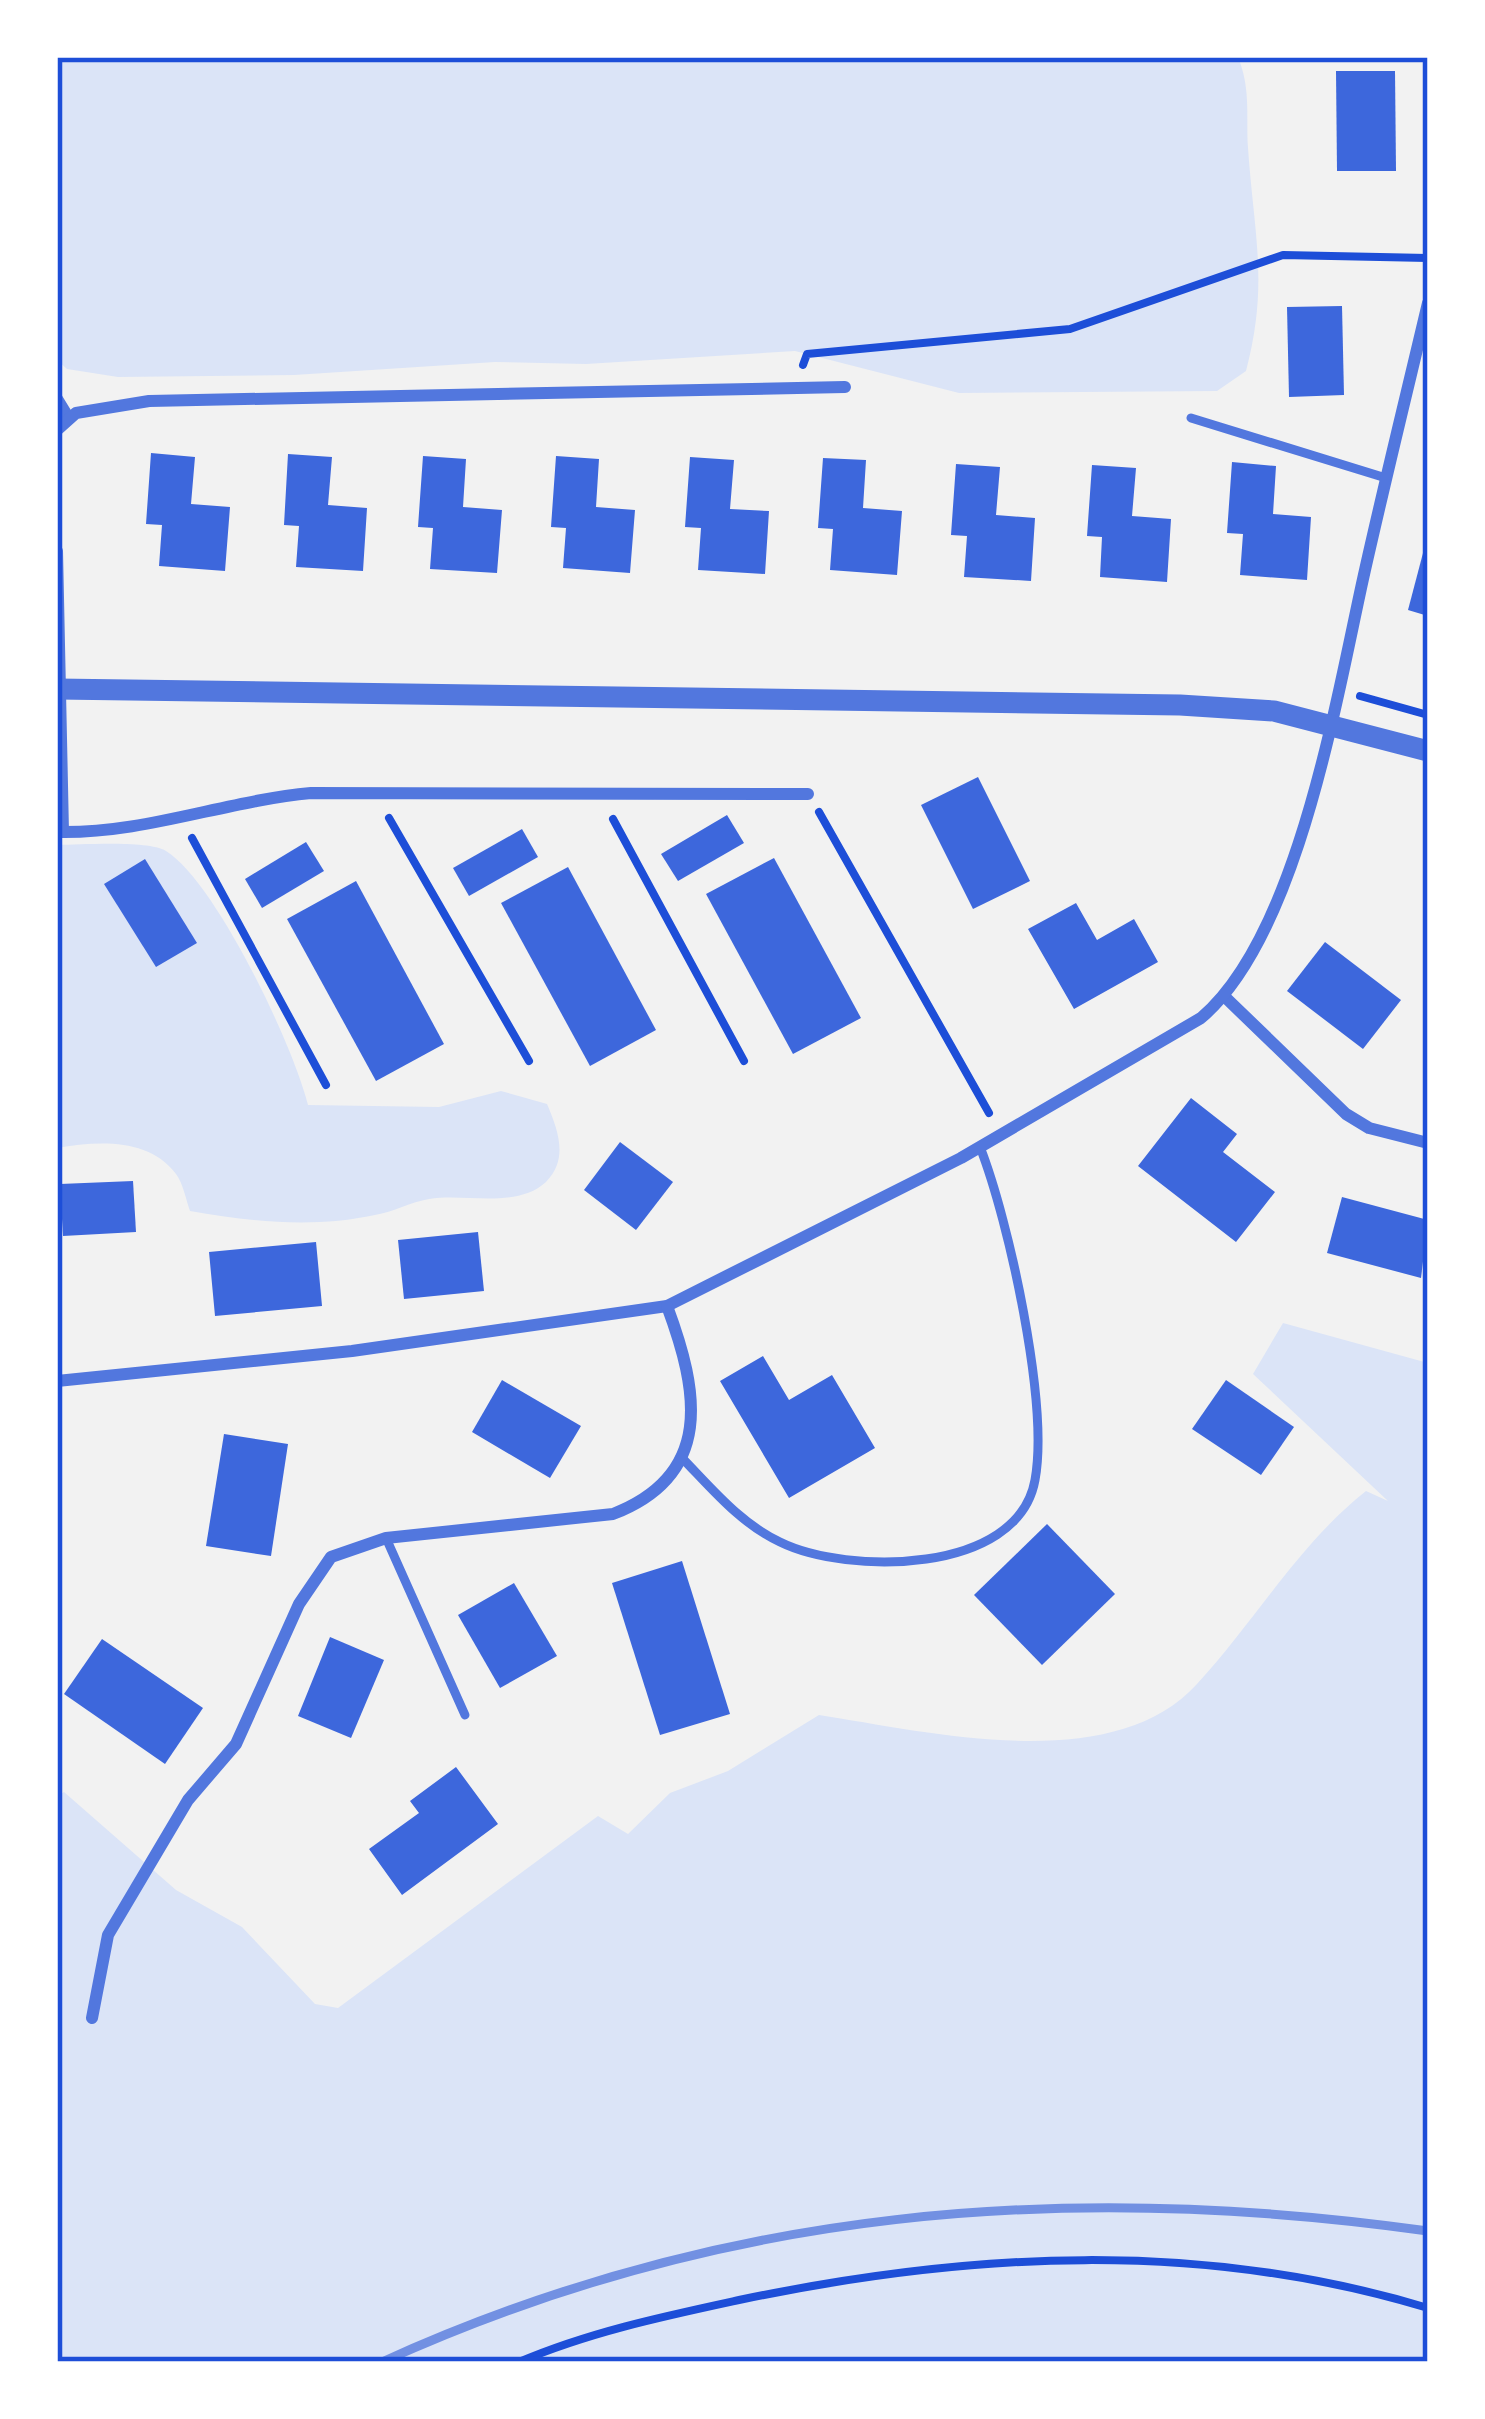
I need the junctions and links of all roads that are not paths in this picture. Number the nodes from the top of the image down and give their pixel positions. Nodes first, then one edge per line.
1 (1428, 303) edge
2 (844, 387) dead end
3 (57, 399) edge
4 (68, 417) junction
5 (1191, 418) dead end
6 (57, 430) edge
7 (1386, 478) junction
8 (57, 550) edge
9 (58, 689) edge
10 (1331, 723) junction
11 (1428, 751) edge
12 (808, 794) road end
13 (60, 832) edge
14 (1225, 997) junction
15 (1428, 1143) edge
16 (980, 1147) junction
17 (668, 1306) junction
18 (57, 1382) edge
19 (683, 1459) junction
20 (386, 1538) junction
21 (465, 1715) dead end
22 (92, 2018) dead end

1 - 7 street
2 - 4 street
3 - 4 street
4 - 6 street
5 - 7 lane
7 - 10 street
8 - 9 street
9 - 10 street
9 - 13 street
10 - 11 street
10 - 14 street
12 - 13 street
14 - 15 street
14 - 16 street
16 - 17 street
16 - 19 lane
17 - 18 street
17 - 19 street
19 - 20 street
20 - 21 lane
20 - 22 street

